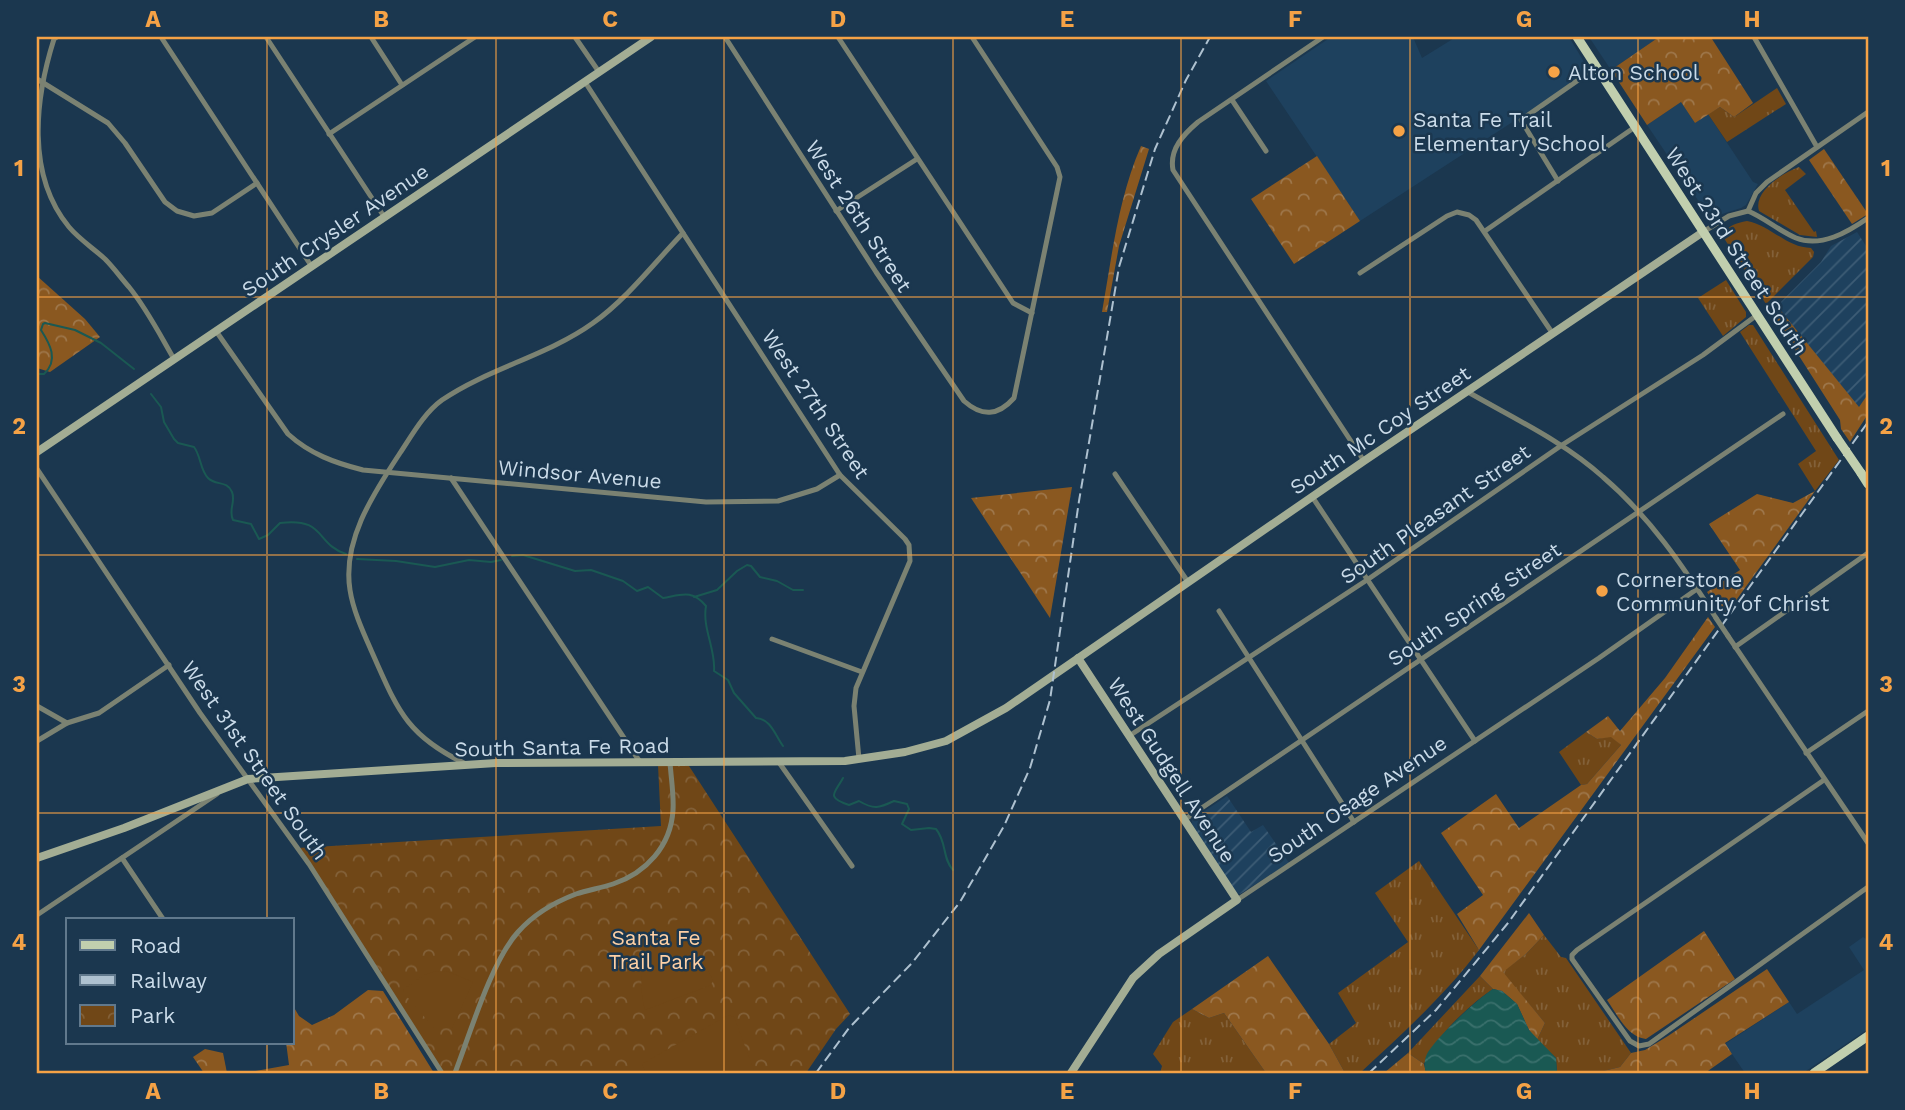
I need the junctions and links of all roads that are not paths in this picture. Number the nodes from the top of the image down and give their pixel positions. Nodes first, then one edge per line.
1 (161, 37) edge
2 (265, 37) edge
3 (371, 37) edge
4 (473, 37) edge
5 (575, 37) edge
6 (651, 37) edge
7 (725, 37) edge
8 (838, 37) edge
9 (972, 37) edge
10 (1323, 37) edge
11 (1577, 37) edge
12 (1754, 37) edge
13 (56, 38) edge
14 (1597, 67) junction
15 (599, 72) junction
16 (37, 79) edge
17 (585, 82) junction
18 (44, 83) junction
19 (402, 85) junction
20 (1232, 100) junction
21 (1868, 111) edge
22 (1636, 127) junction
23 (329, 134) junction
24 (1817, 147) junction
25 (1266, 151) dead end
26 (917, 159) junction
27 (1558, 181) junction
28 (257, 183) junction
29 (836, 211) junction
30 (1748, 211) junction
31 (385, 218) junction
32 (1868, 218) edge
33 (1485, 231) junction
34 (1703, 232) junction
35 (682, 233) junction
36 (312, 267) junction
37 (1360, 273) dead end
38 (1032, 313) junction
39 (1757, 315) junction
40 (216, 331) junction
41 (1553, 335) junction
42 (174, 359) junction
43 (1468, 391) junction
44 (1783, 414) dead end
45 (1562, 446) junction
46 (37, 452) edge
47 (1364, 461) junction
48 (37, 469) edge
49 (388, 471) junction
50 (1115, 474) dead end
51 (841, 475) junction
52 (451, 478) junction
53 (1868, 484) edge
54 (1312, 498) junction
55 (1639, 511) junction
56 (1868, 553) edge
57 (1367, 580) junction
58 (1188, 582) junction
59 (1697, 589) junction
60 (1219, 611) dead end
61 (772, 639) dead end
62 (1735, 648) junction
63 (1078, 658) junction
64 (1248, 660) junction
65 (1420, 660) junction
66 (169, 665) junction
67 (862, 672) junction
68 (37, 706) edge
69 (1868, 710) edge
70 (67, 723) junction
71 (1129, 737) junction
72 (37, 741) edge
73 (1301, 741) junction
74 (1475, 741) junction
75 (1806, 753) junction
76 (859, 759) junction
77 (778, 761) junction
78 (640, 762) junction
79 (670, 762) junction
80 (468, 765) junction
81 (248, 779) junction
82 (1824, 780) junction
83 (222, 790) junction
84 (1184, 820) junction
85 (1354, 822) junction
86 (1868, 843) edge
87 (37, 858) edge
88 (122, 858) junction
89 (852, 866) dead end
90 (1868, 887) edge
91 (1237, 900) junction
92 (37, 915) edge
93 (162, 918) edge
94 (1868, 1036) edge
95 (442, 1073) edge
96 (455, 1073) edge
97 (1071, 1073) edge
98 (1814, 1073) edge

1 - 28 street
2 - 23 street
3 - 19 street
4 - 19 street
5 - 15 street
6 - 15 street, South Crysler Avenue
7 - 29 street, West 26th Street
8 - 26 street
9 - 38 street
10 - 20 street
11 - 14 main road, West 23rd Street South
12 - 24 street
13 - 18 street
14 - 22 main road, West 23rd Street South
14 - 27 street
15 - 17 street, South Crysler Avenue
16 - 18 street
17 - 31 street, South Crysler Avenue
17 - 35 street, West 27th Street
18 - 28 street
18 - 42 street
19 - 23 street
20 - 25 street
20 - 47 street
21 - 24 street
22 - 27 street
22 - 34 main road, West 23rd Street South
23 - 31 street
24 - 30 street
26 - 29 street
26 - 38 street
27 - 33 street
28 - 36 street
29 - 38 street, West 26th Street
30 - 32 street
30 - 34 street
31 - 36 street, South Crysler Avenue
33 - 37 street
33 - 41 street
34 - 39 main road, West 23rd Street South
34 - 41 street, South Mc Coy Street
35 - 49 street
35 - 51 street, West 27th Street
36 - 40 street, South Crysler Avenue
39 - 45 street, South Pleasant Street
39 - 53 main road, West 23rd Street South, bridge
40 - 42 street, South Crysler Avenue
40 - 49 street, Windsor Avenue
41 - 43 street, South Mc Coy Street
42 - 46 street, South Crysler Avenue
43 - 45 street
43 - 47 street, South Mc Coy Street
44 - 55 street, South Spring Street
45 - 55 street
45 - 57 street, South Pleasant Street
47 - 54 street, South Mc Coy Street
48 - 66 street, West 31st Street South
49 - 52 street, Windsor Avenue
49 - 80 street
50 - 58 street
51 - 52 street, Windsor Avenue
51 - 67 street, West 27th Street
52 - 78 street
54 - 57 street
54 - 58 street, South Mc Coy Street
55 - 59 street
55 - 65 street, South Spring Street
56 - 62 street
57 - 64 street, South Pleasant Street
57 - 65 street
58 - 63 street, South Mc Coy Street
59 - 62 street, bridge
59 - 74 street, South Osage Avenue
60 - 64 street
61 - 67 street
62 - 75 street
63 - 71 street, West Gudgell Avenue
63 - 76 street, South Santa Fe Road
64 - 71 street, South Pleasant Street
64 - 73 street
65 - 73 street, South Spring Street
65 - 74 street
66 - 70 street
66 - 81 street, West 31st Street South
67 - 76 street, West 27th Street
68 - 70 street
69 - 75 street
70 - 72 street
71 - 84 street, West Gudgell Avenue
73 - 84 street, South Spring Street
73 - 85 street
74 - 85 street, South Osage Avenue
75 - 82 street
76 - 77 street, South Santa Fe Road
77 - 79 street, South Santa Fe Road
77 - 89 street
78 - 79 street, South Santa Fe Road
78 - 80 street, South Santa Fe Road
79 - 96 street
80 - 81 street, South Santa Fe Road
81 - 83 street, South Santa Fe Road
81 - 95 street, West 31st Street South
82 - 86 street
82 - 90 street
83 - 87 street, South Santa Fe Road
83 - 88 street
84 - 91 street, West Gudgell Avenue
85 - 91 street, South Osage Avenue
88 - 92 street
88 - 93 street
91 - 97 street, South Osage Avenue
94 - 98 main road

